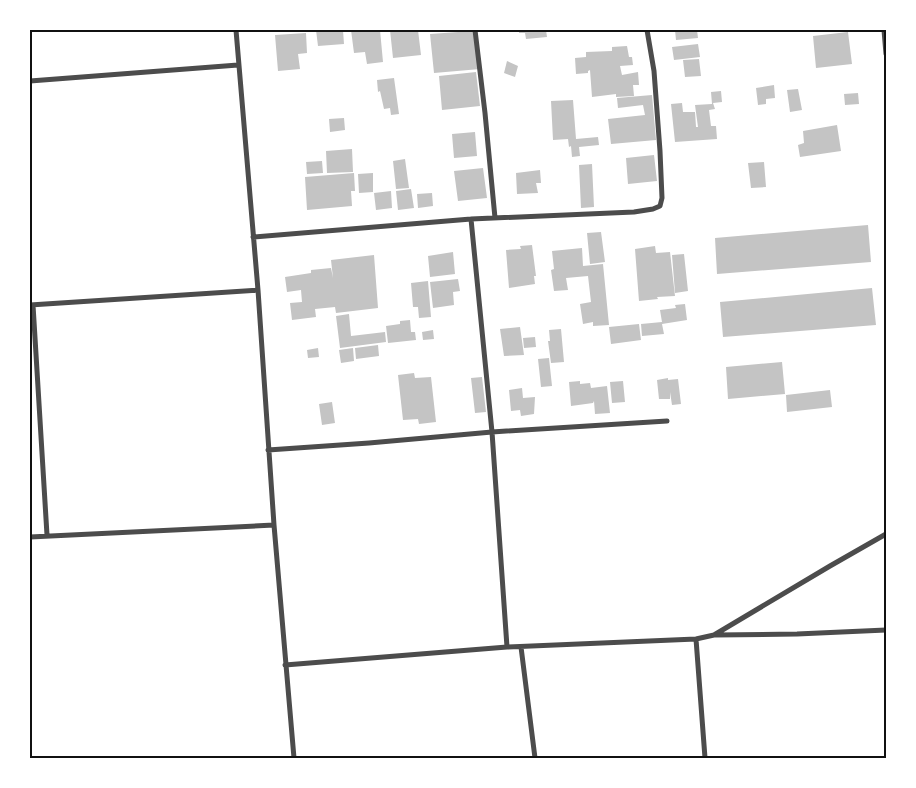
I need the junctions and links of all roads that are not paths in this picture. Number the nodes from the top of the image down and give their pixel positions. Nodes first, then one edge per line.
1 (236, 30) edge
2 (475, 30) edge
3 (647, 30) edge
4 (884, 30) edge
5 (886, 54) edge
6 (238, 64) junction
7 (30, 81) edge
8 (495, 218) junction
9 (471, 219) junction
10 (252, 237) junction
11 (258, 290) junction
12 (32, 305) edge
13 (667, 421) dead end
14 (492, 432) junction
15 (268, 450) junction
16 (274, 525) junction
17 (886, 534) edge
18 (47, 535) junction
19 (30, 537) edge
20 (886, 630) edge
21 (714, 635) junction
22 (696, 639) junction
23 (521, 646) junction
24 (507, 647) junction
25 (285, 665) junction
26 (294, 758) edge
27 (535, 758) edge
28 (705, 758) edge

1 - 6 street
2 - 8 street
3 - 8 street
4 - 5 street
6 - 7 street
6 - 10 street
8 - 9 street
9 - 10 street
9 - 14 street
10 - 11 street
11 - 12 street
11 - 15 street
12 - 18 street
13 - 14 street
14 - 15 street
14 - 24 street
15 - 16 street
16 - 18 street
16 - 25 street
17 - 21 street
18 - 19 street
20 - 21 street
21 - 22 street
22 - 23 street
22 - 28 street
23 - 24 street
23 - 27 street
24 - 25 street
25 - 26 street

